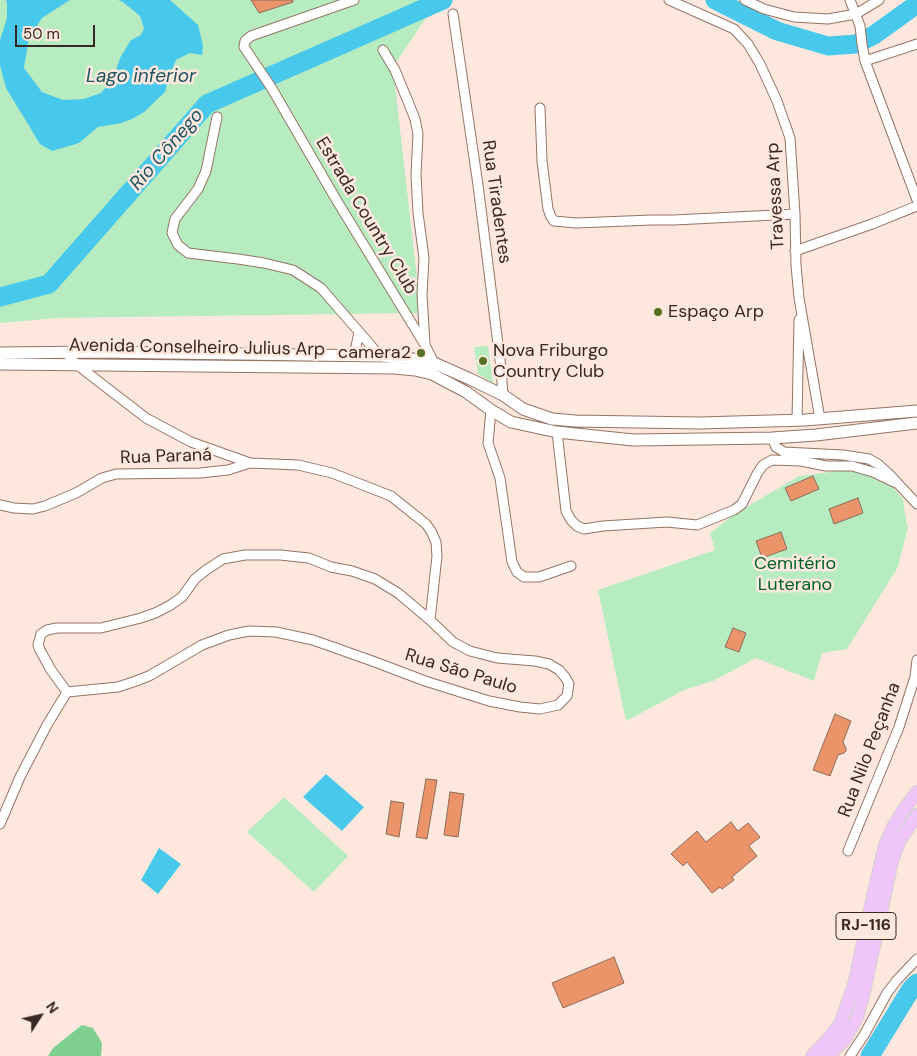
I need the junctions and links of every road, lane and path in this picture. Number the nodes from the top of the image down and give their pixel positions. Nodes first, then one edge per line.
1 (354, 0) edge
2 (668, 0) edge
3 (745, 0) edge
4 (850, 0) edge
5 (879, 0) edge
6 (453, 14) dead end
7 (856, 14) junction
8 (917, 44) edge
9 (383, 50) dead end
10 (865, 61) junction
11 (540, 108) dead end
12 (216, 117) dead end
13 (914, 183) edge
14 (917, 200) edge
15 (917, 206) edge
16 (795, 214) junction
17 (795, 250) junction
18 (799, 298) junction
19 (359, 332) junction
20 (425, 345) junction
21 (65, 352) junction
22 (0, 353) edge
23 (354, 356) junction
24 (380, 356) junction
25 (434, 363) junction
26 (0, 364) edge
27 (76, 364) junction
28 (502, 396) junction
29 (491, 410) junction
30 (917, 411) edge
31 (820, 419) junction
32 (797, 420) junction
33 (917, 423) edge
34 (557, 432) junction
35 (772, 438) junction
36 (250, 463) junction
37 (896, 482) junction
38 (917, 504) edge
39 (0, 506) edge
40 (571, 566) dead end
41 (430, 620) junction
42 (917, 660) edge
43 (67, 692) junction
44 (917, 792) edge
45 (917, 815) edge
46 (0, 824) edge
47 (848, 851) dead end
48 (917, 959) edge
49 (812, 1056) edge
50 (828, 1056) edge
51 (850, 1056) edge

1 - 20 street, Estrada Country Club
2 - 16 street, Travessa Arp
3 - 7 street
4 - 7 street
5 - 7 street
6 - 28 street, Rua Tiradentes
7 - 10 street
8 - 10 street
9 - 20 street
10 - 13 street
11 - 16 street
12 - 19 street
13 - 14 street
15 - 17 street
16 - 17 street, Travessa Arp
17 - 18 street, Travessa Arp
18 - 31 street, Travessa Arp
18 - 32 street, Travessa Arp
19 - 23 street
19 - 24 street
20 - 25 street, Estrada Country Club
21 - 22 main road, Avenida Conselheiro Julius Arp
21 - 23 main road, Avenida Conselheiro Julius Arp
21 - 27 street
23 - 24 main road, Avenida Conselheiro Julius Arp
24 - 25 main road, Avenida Conselheiro Julius Arp
25 - 28 main road, Avenida Conselheiro Julius Arp
26 - 27 main road, Avenida Conselheiro Julius Arp
27 - 29 main road, Avenida Conselheiro Julius Arp
27 - 36 street
28 - 32 main road, Avenida Conselheiro Julius Arp
29 - 34 main road, Avenida Conselheiro Julius Arp
29 - 40 street
30 - 31 main road, Avenida Conselheiro Julius Arp
31 - 32 main road, Avenida Conselheiro Julius Arp
33 - 35 main road, Avenida Conselheiro Julius Arp
34 - 35 main road, Avenida Conselheiro Julius Arp
34 - 37 street
35 - 37 street
36 - 39 street, Rua Paraná
36 - 41 street
37 - 38 street
41 - 43 street
41 - 43 street, Rua São Paulo
42 - 47 street, Rua Nilo Peçanha
43 - 46 street
44 - 49 main road, RJ-116
45 - 50 main road, RJ-116
48 - 51 street

